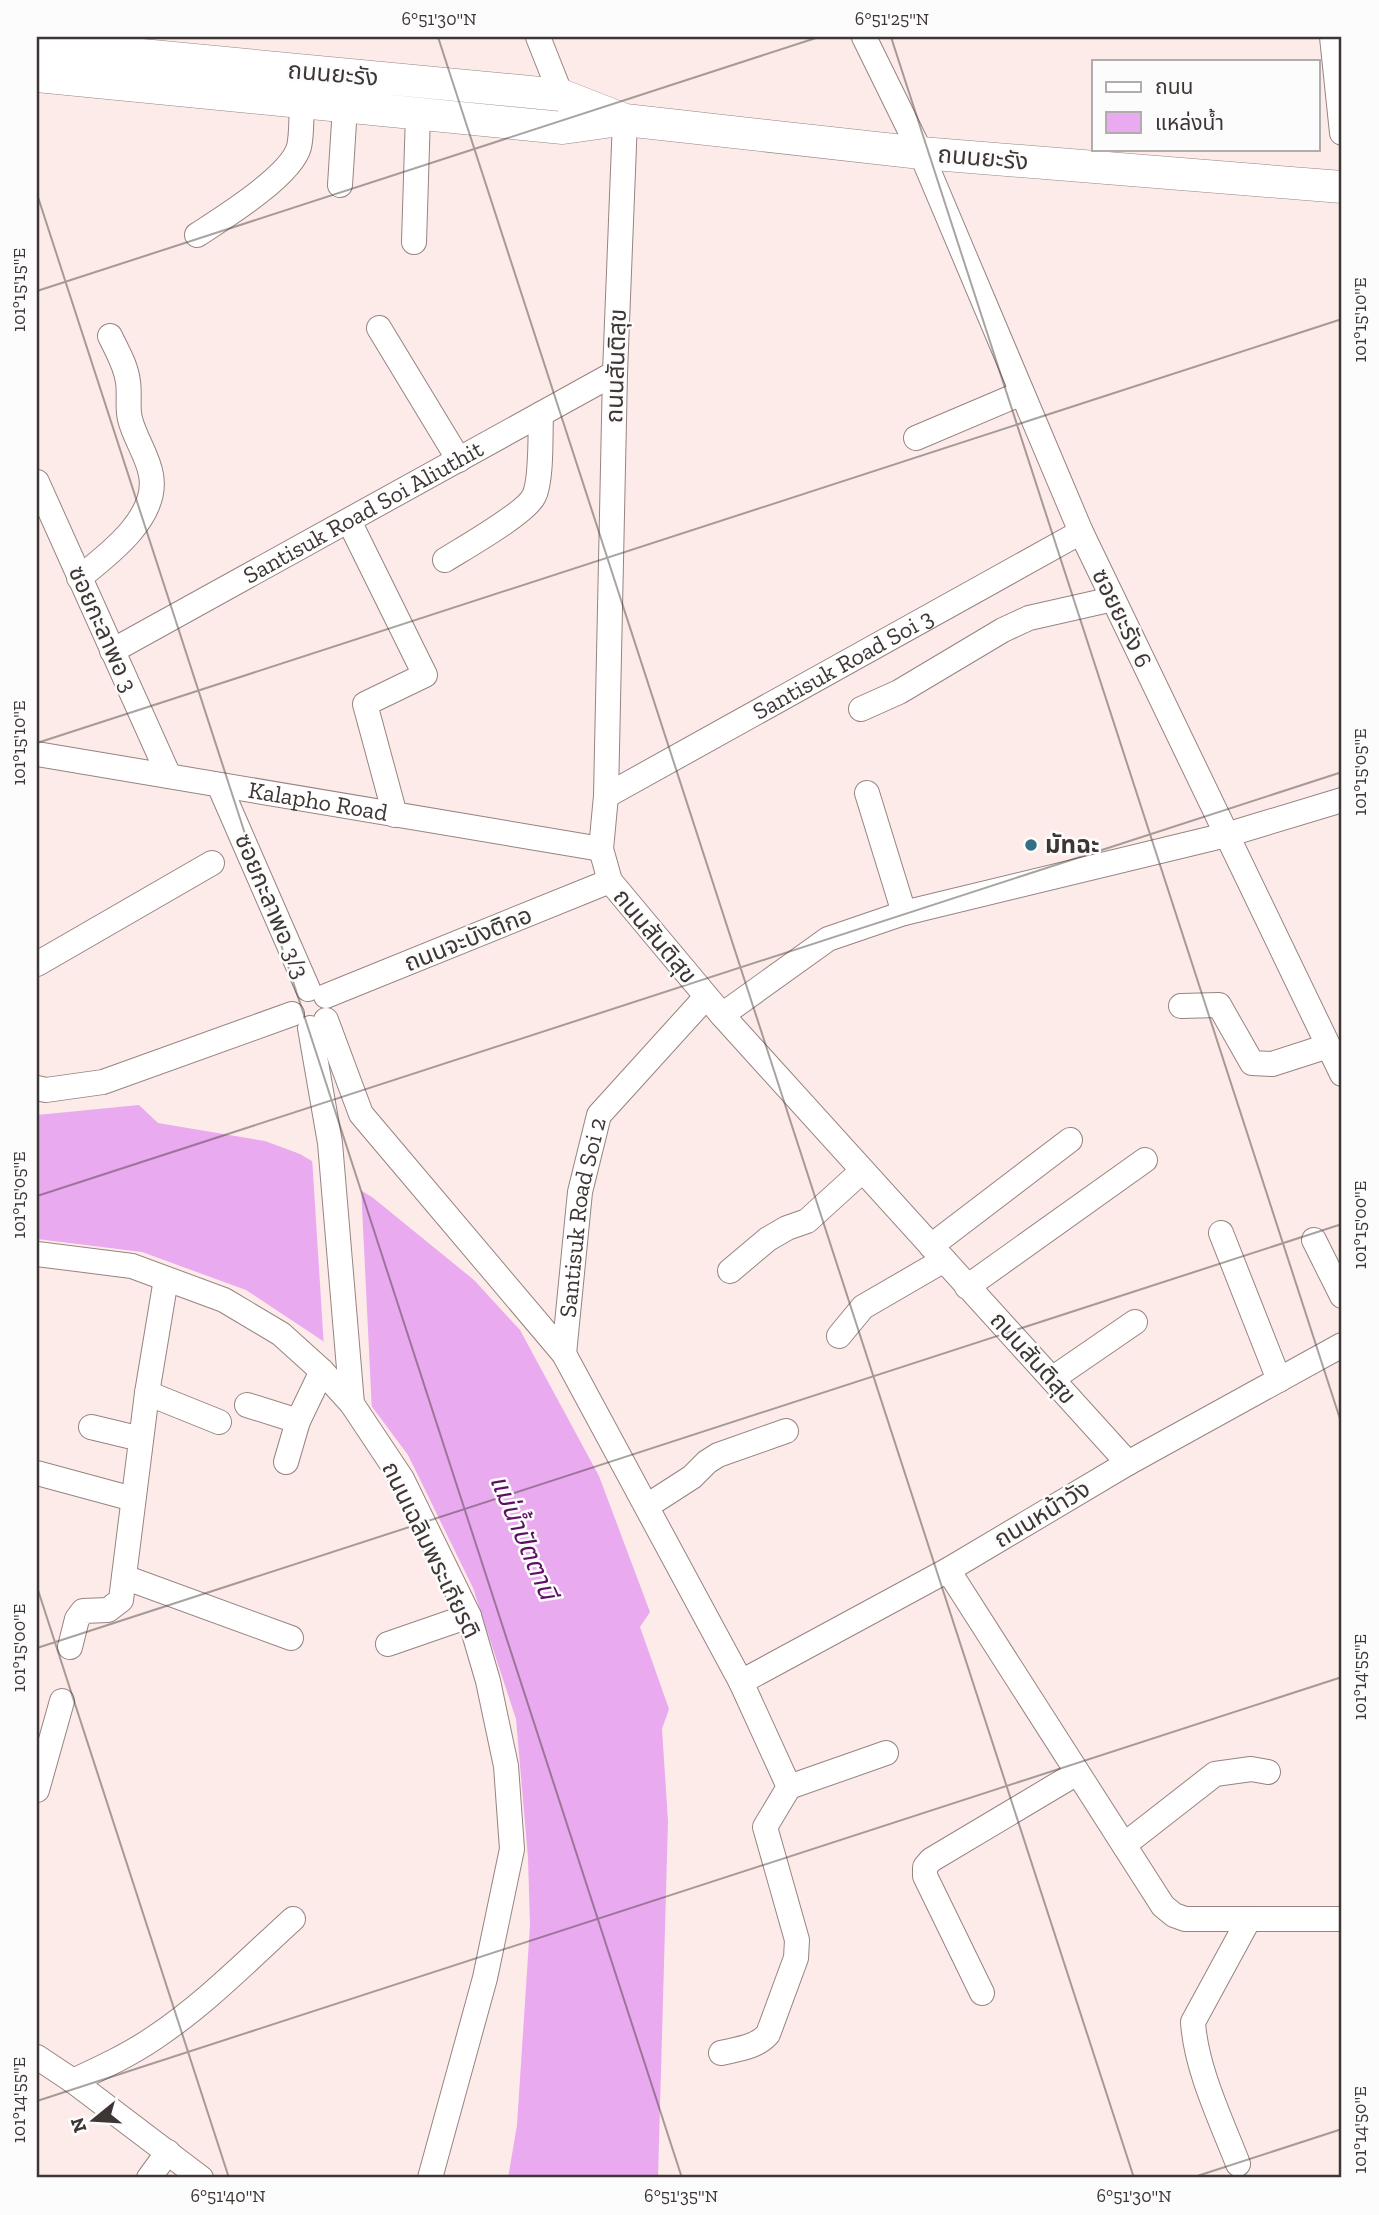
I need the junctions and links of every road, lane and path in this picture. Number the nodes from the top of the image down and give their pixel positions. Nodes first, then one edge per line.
1 (538, 37) edge
2 (864, 37) edge
3 (1332, 37) edge
4 (37, 45) edge
5 (155, 57) junction
6 (37, 76) edge
7 (151, 88) junction
8 (561, 95) junction
9 (302, 103) junction
10 (345, 107) junction
11 (418, 114) junction
12 (625, 120) junction
13 (1342, 133) edge
14 (920, 153) junction
15 (340, 186) dead end
16 (1342, 187) edge
17 (197, 235) dead end
18 (414, 242) dead end
19 (379, 328) dead end
20 (110, 336) dead end
21 (615, 373) junction
22 (1022, 393) junction
23 (541, 414) junction
24 (916, 438) dead end
25 (459, 460) junction
26 (37, 482) edge
27 (349, 521) junction
28 (1081, 531) junction
29 (445, 560) dead end
30 (79, 578) junction
31 (1113, 599) junction
32 (113, 651) junction
33 (861, 709) dead end
34 (37, 754) edge
35 (169, 776) junction
36 (219, 785) junction
37 (867, 793) dead end
38 (606, 796) junction
39 (1342, 800) edge
40 (395, 815) junction
41 (1226, 835) junction
42 (601, 849) junction
43 (212, 863) dead end
44 (610, 881) junction
45 (904, 913) junction
46 (37, 964) edge
47 (714, 1006) junction
48 (1181, 1006) dead end
49 (312, 1010) junction
50 (1328, 1046) junction
51 (1342, 1074) edge
52 (37, 1088) edge
53 (362, 1114) junction
54 (328, 1131) junction
55 (1070, 1140) dead end
56 (1146, 1160) dead end
57 (862, 1171) junction
58 (1221, 1233) dead end
59 (1314, 1240) dead end
60 (937, 1253) junction
61 (37, 1255) edge
62 (730, 1270) dead end
63 (166, 1279) junction
64 (967, 1287) junction
65 (1342, 1296) edge
66 (1135, 1322) dead end
67 (839, 1336) dead end
68 (1342, 1345) edge
69 (564, 1354) junction
70 (322, 1371) junction
71 (1052, 1379) junction
72 (1279, 1380) junction
73 (147, 1393) junction
74 (352, 1395) junction
75 (247, 1405) dead end
76 (298, 1421) junction
77 (219, 1422) dead end
78 (91, 1427) dead end
79 (786, 1431) dead end
80 (141, 1439) junction
81 (286, 1462) dead end
82 (1128, 1463) junction
83 (37, 1473) edge
84 (133, 1499) junction
85 (647, 1506) junction
86 (948, 1570) junction
87 (124, 1577) junction
88 (469, 1616) junction
89 (291, 1639) dead end
90 (388, 1644) dead end
91 (70, 1647) dead end
92 (741, 1682) junction
93 (62, 1700) dead end
94 (886, 1753) dead end
95 (1268, 1772) dead end
96 (1077, 1773) junction
97 (789, 1787) junction
98 (37, 1790) edge
99 (1124, 1845) junction
100 (293, 1919) dead end
101 (1249, 1919) junction
102 (1342, 1919) edge
103 (982, 1993) dead end
104 (721, 2053) dead end
105 (37, 2057) edge
106 (73, 2081) junction
107 (168, 2152) junction
108 (1238, 2164) dead end
109 (149, 2178) edge
110 (201, 2178) edge
111 (430, 2178) edge

1 - 8 street
2 - 14 street, ซอยยะรัง 6
3 - 13 street
4 - 5 main road, ถนนยะรัง
5 - 7 main road
5 - 8 main road, ถนนยะรัง
6 - 7 main road, ถนนยะรัง
7 - 9 main road, ถนนยะรัง
8 - 12 main road, ถนนยะรัง
9 - 10 main road, ถนนยะรัง
9 - 17 street
10 - 11 main road, ถนนยะรัง
10 - 15 street
11 - 12 main road, ถนนยะรัง
11 - 18 street
12 - 14 main road, ถนนยะรัง
12 - 21 street, ถนนสันติสุข
14 - 16 main road, ถนนยะรัง
14 - 22 street, ซอยยะรัง 6
19 - 25 street
20 - 30 street
21 - 23 street, Santisuk Road Soi Aliuthit
21 - 38 street, ถนนสันติสุข
22 - 24 street
22 - 28 street, ซอยยะรัง 6
23 - 25 street, Santisuk Road Soi Aliuthit
23 - 29 street
25 - 27 street, Santisuk Road Soi Aliuthit
26 - 30 street, ซอยกะลาพอ 3
27 - 32 street, Santisuk Road Soi Aliuthit
27 - 40 street
28 - 31 street, ซอยยะรัง 6
28 - 38 street, Santisuk Road Soi 3
30 - 32 street, ซอยกะลาพอ 3
31 - 33 street
31 - 41 street, ซอยยะรัง 6
32 - 35 street, ซอยกะลาพอ 3
34 - 35 street, Kalapho Road
35 - 36 street, Kalapho Road
36 - 40 street, Kalapho Road
36 - 49 street, ซอยกะลาพอ 3/3
37 - 45 street
38 - 42 street, ถนนสันติสุข
39 - 41 street, Santisuk Road Soi 2
40 - 42 street, Kalapho Road
41 - 45 street, Santisuk Road Soi 2
41 - 50 street, ซอยยะรัง 6
42 - 44 street, ถนนสันติสุข
43 - 46 street
44 - 47 street, ถนนสันติสุข
44 - 49 street, ถนนจะบังติกอ
45 - 47 street, Santisuk Road Soi 2
47 - 57 street, ถนนสันติสุข
47 - 69 street, Santisuk Road Soi 2
48 - 50 street
49 - 52 street, ถนนจะบังติกอ
49 - 53 street
49 - 54 street
50 - 51 street, ซอยยะรัง 6
53 - 54 street
53 - 69 street
54 - 74 street
55 - 60 street
56 - 64 street
57 - 60 street, ถนนสันติสุข
57 - 62 street
58 - 72 street
59 - 65 street
60 - 64 street, ถนนสันติสุข
60 - 67 street
61 - 63 street, ถนนเฉลิมพระเกียรติ
63 - 70 street, ถนนเฉลิมพระเกียรติ
63 - 73 street
64 - 71 street, ถนนสันติสุข
66 - 71 street
68 - 72 street, ถนนหน้าวัง
69 - 85 street
70 - 74 street, ถนนเฉลิมพระเกียรติ
70 - 76 street
71 - 82 street, ถนนสันติสุข
72 - 82 street, ถนนหน้าวัง
73 - 77 street
73 - 80 street
74 - 88 street, ถนนเฉลิมพระเกียรติ
75 - 76 street
76 - 81 street
78 - 80 street
79 - 85 street
80 - 84 street
82 - 86 street, ถนนหน้าวัง
83 - 84 street
84 - 87 street
85 - 92 street
86 - 92 street, ถนนหน้าวัง
86 - 96 street
87 - 89 street
87 - 91 street
88 - 90 street
88 - 111 street, ถนนเฉลิมพระเกียรติ
92 - 97 street
93 - 98 street
94 - 97 street
95 - 99 street
96 - 99 street
96 - 103 street
97 - 104 street
99 - 101 street
100 - 106 street
101 - 102 street
101 - 108 street
105 - 106 street
106 - 107 street
107 - 109 street
107 - 110 street

